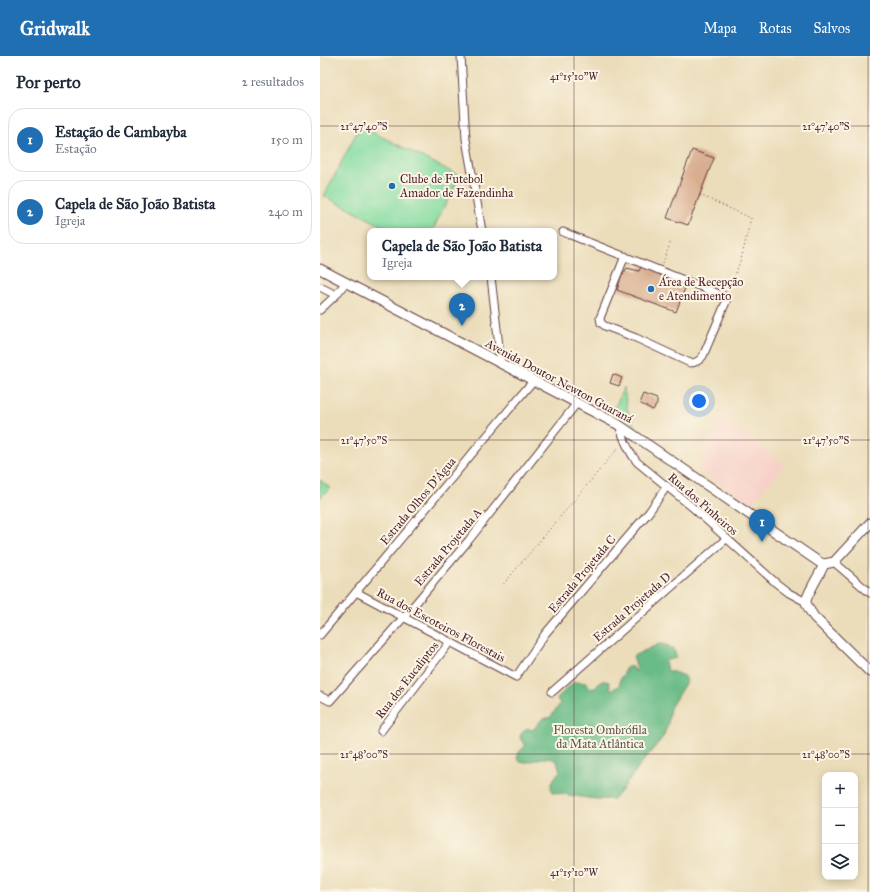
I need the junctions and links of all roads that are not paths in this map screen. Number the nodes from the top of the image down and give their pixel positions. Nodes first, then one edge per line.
1 (461, 56) edge
2 (481, 228) edge
3 (563, 232) dead end
4 (625, 256) junction
5 (320, 269) edge
6 (491, 280) edge
7 (346, 282) junction
8 (320, 287) edge
9 (336, 295) junction
10 (320, 310) edge
11 (501, 364) junction
12 (533, 381) junction
13 (578, 403) junction
14 (619, 425) junction
15 (667, 486) junction
16 (870, 523) edge
17 (726, 539) junction
18 (834, 562) junction
19 (824, 564) junction
20 (356, 592) junction
21 (870, 593) edge
22 (806, 602) junction
23 (404, 617) junction
24 (320, 634) edge
25 (450, 642) junction
26 (870, 672) edge
27 (516, 677) joint
28 (552, 692) dead end
29 (320, 696) edge
30 (381, 731) dead end

1 - 2 street
3 - 4 street
4 - 4 street
5 - 7 main road, Avenida Doutor Newton Guaraná
6 - 11 street
7 - 9 street
7 - 11 main road, Avenida Doutor Newton Guaraná
8 - 9 street
9 - 10 street
11 - 12 main road, Avenida Doutor Newton Guaraná
12 - 13 main road, Avenida Doutor Newton Guaraná
12 - 20 street, Estrada Olhos D'Água
13 - 14 main road, Avenida Doutor Newton Guaraná
13 - 23 street, Estrada Projetada A
14 - 15 street, Rua dos Pinheiros
14 - 19 main road, Avenida Doutor Newton Guaraná
15 - 17 street, Rua dos Pinheiros
15 - 27 street, Estrada Projetada C
16 - 18 main road
17 - 22 street, Rua dos Pinheiros
17 - 28 street, Estrada Projetada D
18 - 19 main road
18 - 21 street
19 - 22 main road
20 - 23 street, Rua dos Escoteiros Florestais
20 - 24 street, Estrada Olhos D'Água
22 - 26 main road
23 - 25 street, Rua dos Escoteiros Florestais
23 - 29 street, Estrada Projetada A
25 - 27 street, Rua dos Escoteiros Florestais
25 - 30 street, Rua dos Eucaliptos

